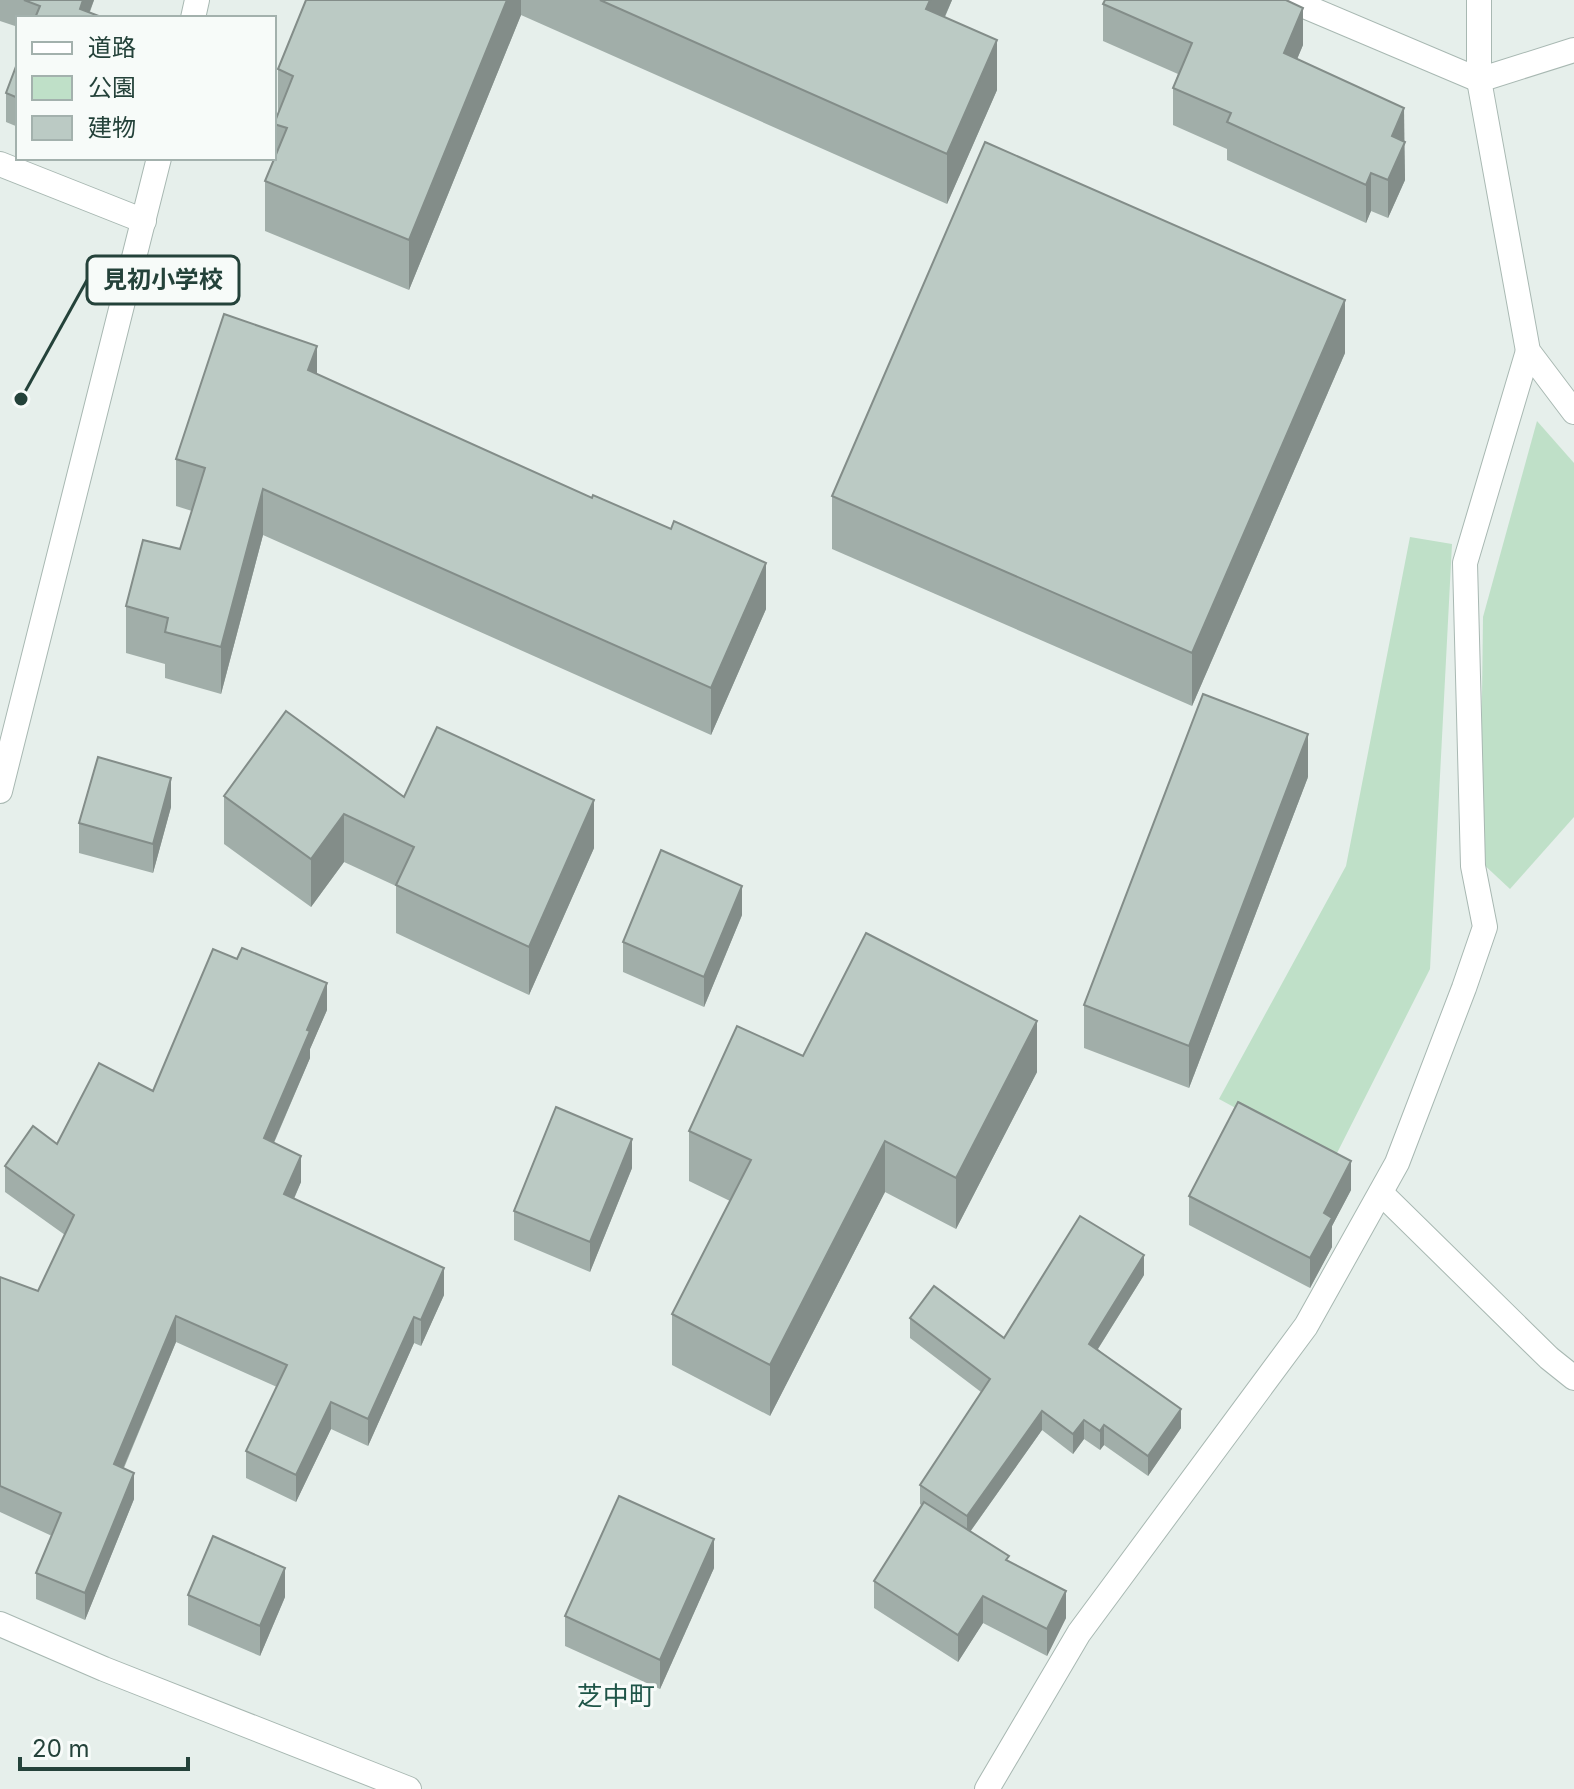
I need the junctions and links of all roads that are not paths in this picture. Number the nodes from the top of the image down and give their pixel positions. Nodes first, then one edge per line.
1 (1290, 0) edge
2 (1479, 0) edge
3 (1574, 50) edge
4 (1479, 80) junction
5 (159, 160) edge
6 (0, 164) edge
7 (144, 221) junction
8 (1528, 351) junction
9 (1574, 412) edge
10 (0, 791) edge
11 (1381, 1193) junction
12 (1574, 1378) edge
13 (0, 1624) edge
14 (409, 1789) edge
15 (987, 1789) edge

1 - 4 street
2 - 4 street
3 - 4 street
4 - 8 street
5 - 7 street
6 - 7 street
7 - 10 street
8 - 9 street
8 - 11 street
11 - 12 street
11 - 15 street
13 - 14 street

